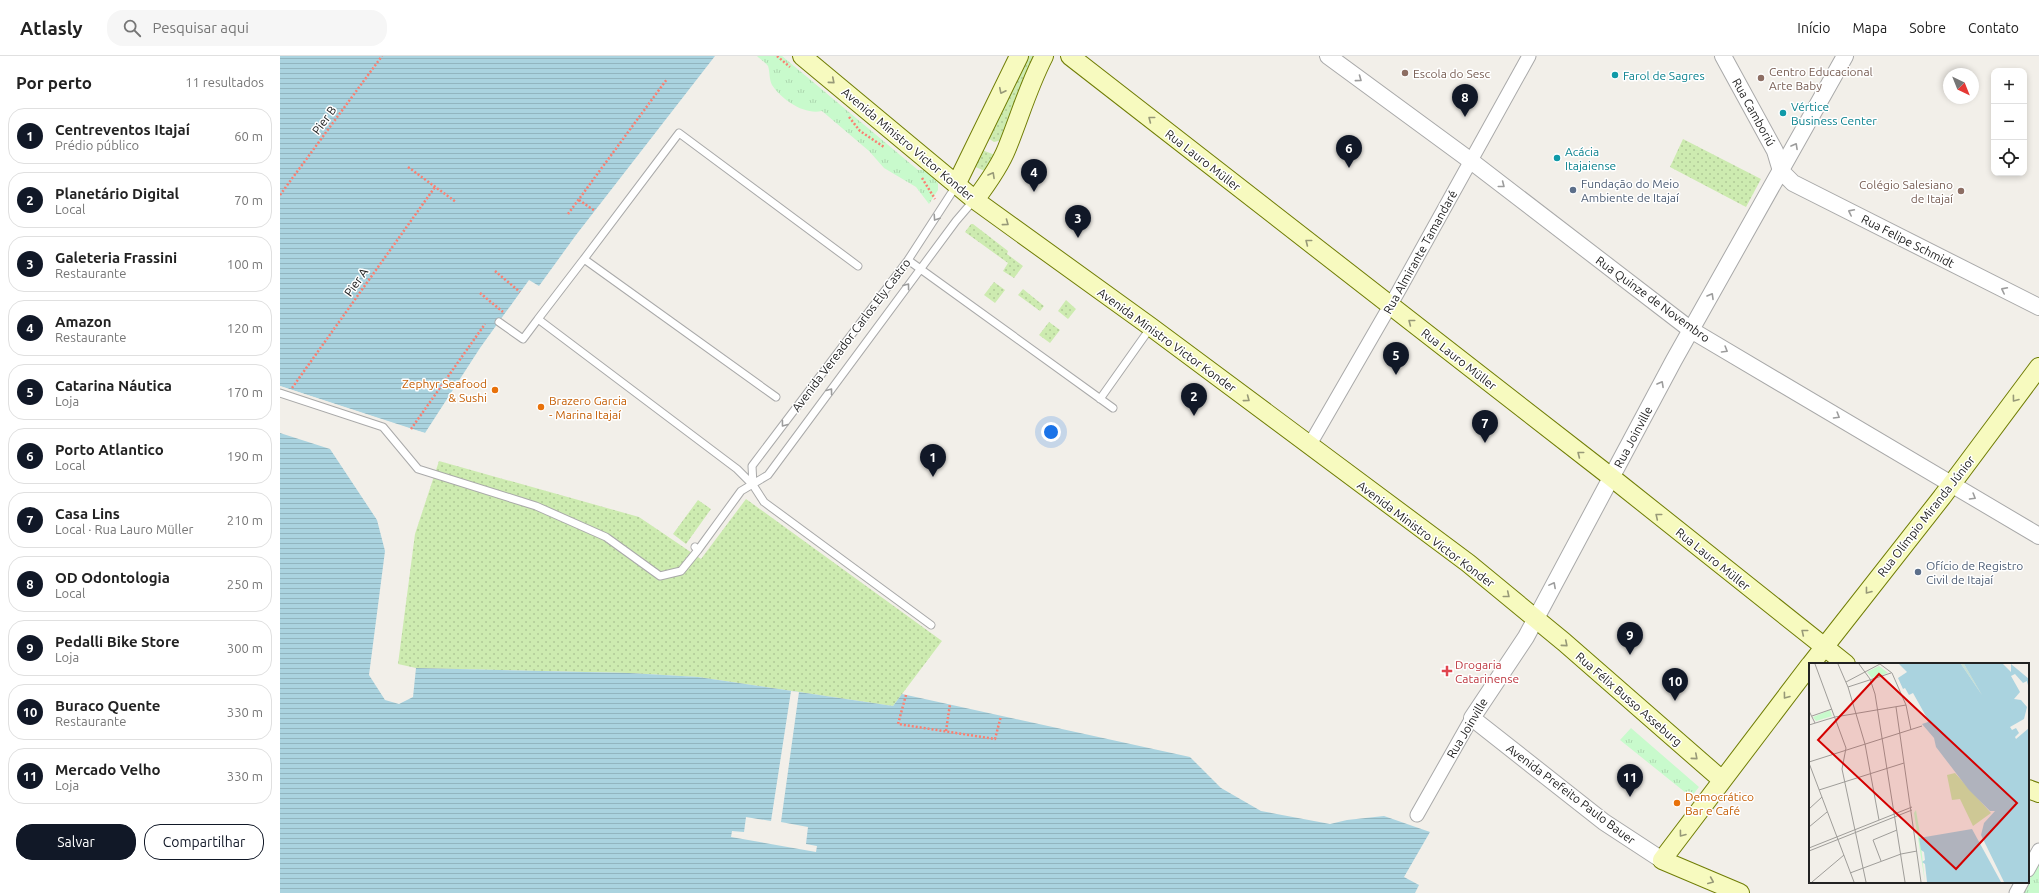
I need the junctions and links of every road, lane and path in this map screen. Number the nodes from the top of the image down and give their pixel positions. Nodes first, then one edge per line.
1 (382, 56) edge
2 (777, 56) edge
3 (1019, 56) edge
4 (1044, 56) edge
5 (1070, 56) edge
6 (1328, 56) edge
7 (1529, 56) edge
8 (1723, 56) edge
9 (1845, 56) edge
10 (798, 64) edge
11 (667, 79) dead end
12 (845, 114) dead end
13 (979, 138) junction
14 (885, 148) dead end
15 (1007, 148) junction
16 (1471, 161) junction
17 (408, 167) dead end
18 (1781, 171) junction
19 (919, 175) dead end
20 (956, 185) junction
21 (435, 187) junction
22 (280, 195) edge
23 (579, 200) junction
24 (975, 200) junction
25 (456, 202) dead end
26 (941, 210) junction
27 (595, 211) dead end
28 (568, 214) dead end
29 (584, 259) junction
30 (908, 260) junction
31 (858, 266) dead end
32 (920, 269) junction
33 (495, 271) dead end
34 (520, 292) dead end
35 (480, 293) dead end
36 (1390, 305) junction
37 (2039, 307) edge
38 (505, 314) dead end
39 (538, 319) junction
40 (499, 322) dead end
41 (485, 324) dead end
42 (1151, 327) junction
43 (1691, 330) junction
44 (2039, 367) edge
45 (292, 388) dead end
46 (280, 393) edge
47 (776, 397) dead end
48 (1100, 399) junction
49 (1113, 408) dead end
50 (411, 429) dead end
51 (1309, 446) junction
52 (1611, 477) junction
53 (1951, 484) junction
54 (753, 485) junction
55 (2039, 536) edge
56 (1535, 619) junction
57 (931, 625) dead end
58 (1824, 647) junction
59 (1811, 663) edge
60 (1845, 663) edge
61 (1809, 665) edge
62 (906, 695) dead end
63 (950, 704) dead end
64 (1002, 716) dead end
65 (1472, 718) junction
66 (946, 731) junction
67 (1722, 780) junction
68 (2029, 789) edge
69 (2039, 794) edge
70 (1417, 815) dead end
71 (2039, 850) edge
72 (1662, 860) junction
73 (2029, 868) edge
74 (2021, 883) edge
75 (1740, 893) edge
76 (2016, 893) edge

1 - 22 path, Pier B
2 - 10 path
3 -> 13 main road
4 - 15 main road
36 -> 5 main road, Rua Lauro Müller
6 -> 16 street, Rua Quinze de Novembro
7 - 16 street, Rua Almirante Tamandaré
8 - 18 street, Rua Camboriú
18 -> 9 street, Rua Joinville
10 -> 20 main road, Avenida Ministro Victor Konder
11 - 23 path
12 - 14 path
13 - 15 main road
13 - 20 main road
24 -> 15 main road
16 - 36 street, Rua Almirante Tamandaré
16 -> 43 street, Rua Quinze de Novembro
17 - 21 path
37 -> 18 street, Rua Felipe Schmidt
43 -> 18 street, Rua Joinville
19 - 26 path
20 - 24 main road, Avenida Ministro Victor Konder
20 - 26 lane, Avenida Vereador Carlos Ely Castro
21 - 25 path
21 - 45 path, Pier A
23 - 27 path
23 - 28 path
24 - 32 lane, Avenida Vereador Carlos Ely Castro
24 -> 42 main road, Avenida Ministro Victor Konder
26 -> 30 lane, Avenida Vereador Carlos Ely Castro
29 - 31 lane
29 - 39 lane
29 - 47 lane
30 - 32 lane
30 -> 54 lane, Avenida Vereador Carlos Ely Castro
32 - 48 lane
54 -> 32 lane, Avenida Vereador Carlos Ely Castro
33 - 34 path
35 - 38 path
36 - 51 street, Rua Almirante Tamandaré
52 -> 36 main road, Rua Lauro Müller
39 - 40 lane
39 - 54 lane
41 - 50 path
42 - 48 lane
42 -> 51 main road, Avenida Ministro Victor Konder
52 -> 43 street, Rua Joinville
43 -> 53 street, Rua Quinze de Novembro
44 -> 53 main road, Rua Olímpio Miranda Júnior
46 - 54 lane, Avenida Vereador Carlos Ely Castro
48 - 49 lane
51 -> 56 main road, Avenida Ministro Victor Konder
56 -> 52 street, Rua Joinville
58 -> 52 main road, Rua Lauro Müller
53 -> 55 street, Rua Quinze de Novembro
53 -> 58 main road, Rua Olímpio Miranda Júnior
54 - 57 lane
56 - 65 street, Rua Joinville
56 -> 67 main road, Rua Félix Busso Asseburg
58 - 59 main road, Rua Olímpio Miranda Júnior
58 - 60 main road, Rua Lauro Müller
61 -> 67 main road, Rua Olímpio Miranda Júnior
62 - 66 path
63 - 66 path
64 - 66 path
65 - 70 street, Rua Joinville
65 - 72 street, Avenida Prefeito Paulo Bauer
67 -> 72 main road, Rua Olímpio Miranda Júnior
68 - 69 main road
71 - 73 street
72 -> 75 main road, Avenida Prefeito Paulo Bauer
74 - 76 street

